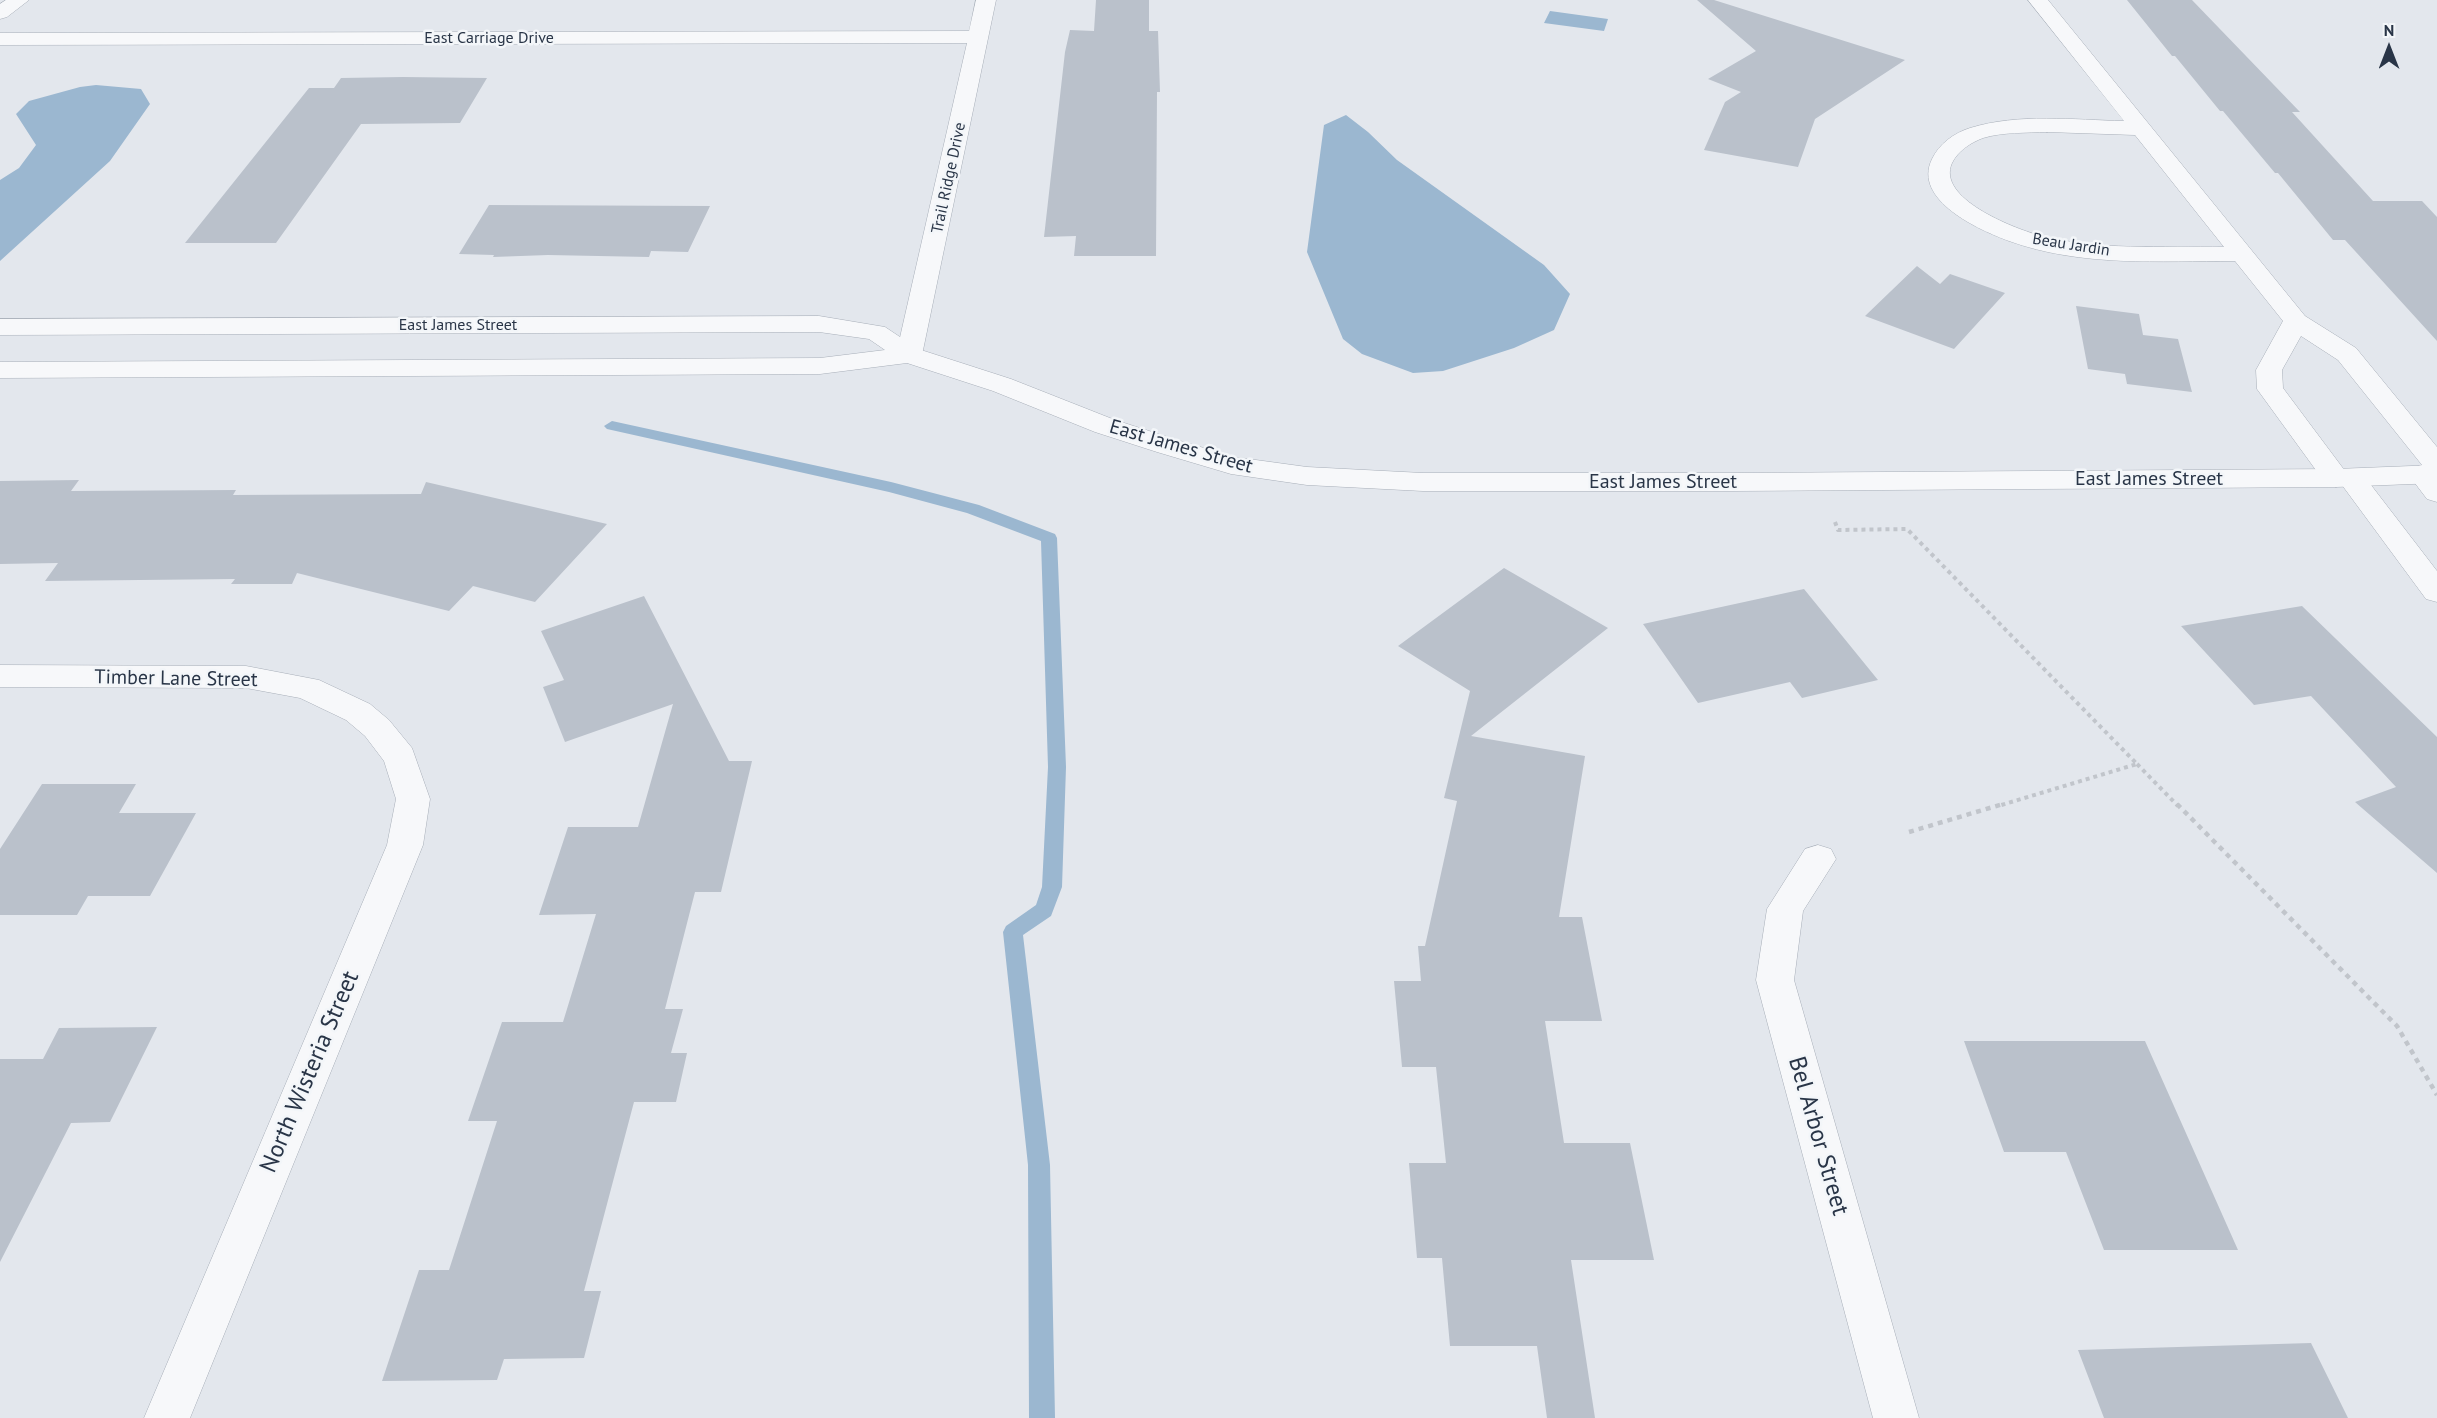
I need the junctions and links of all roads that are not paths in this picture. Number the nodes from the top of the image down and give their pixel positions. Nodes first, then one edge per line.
1 (19, 0) edge
2 (986, 0) edge
3 (2038, 0) edge
4 (0, 13) edge
5 (978, 38) junction
6 (0, 39) edge
7 (2141, 128) junction
8 (2241, 254) junction
9 (2296, 321) junction
10 (0, 327) edge
11 (909, 355) junction
12 (0, 370) edge
13 (2433, 476) edge
14 (2344, 478) junction
15 (2437, 592) edge
16 (0, 676) edge
17 (377, 728) joint
18 (1818, 859) dead end
19 (167, 1418) edge
20 (1896, 1418) edge

1 - 4 street
2 - 5 street, Trail Ridge Drive
3 - 7 street
5 - 6 street, East Carriage Drive
5 - 11 street, Trail Ridge Drive
7 - 8 street
7 - 8 street, Beau Jardin
8 - 9 street
9 - 13 street
9 - 14 street
10 - 11 street, East James Street
11 - 12 street, East James Street
11 - 14 street, East James Street
13 - 14 street, East James Street
14 - 15 street
16 - 17 street, Timber Lane Street
17 - 19 street, North Wisteria Street
18 - 20 street, Bel Arbor Street

